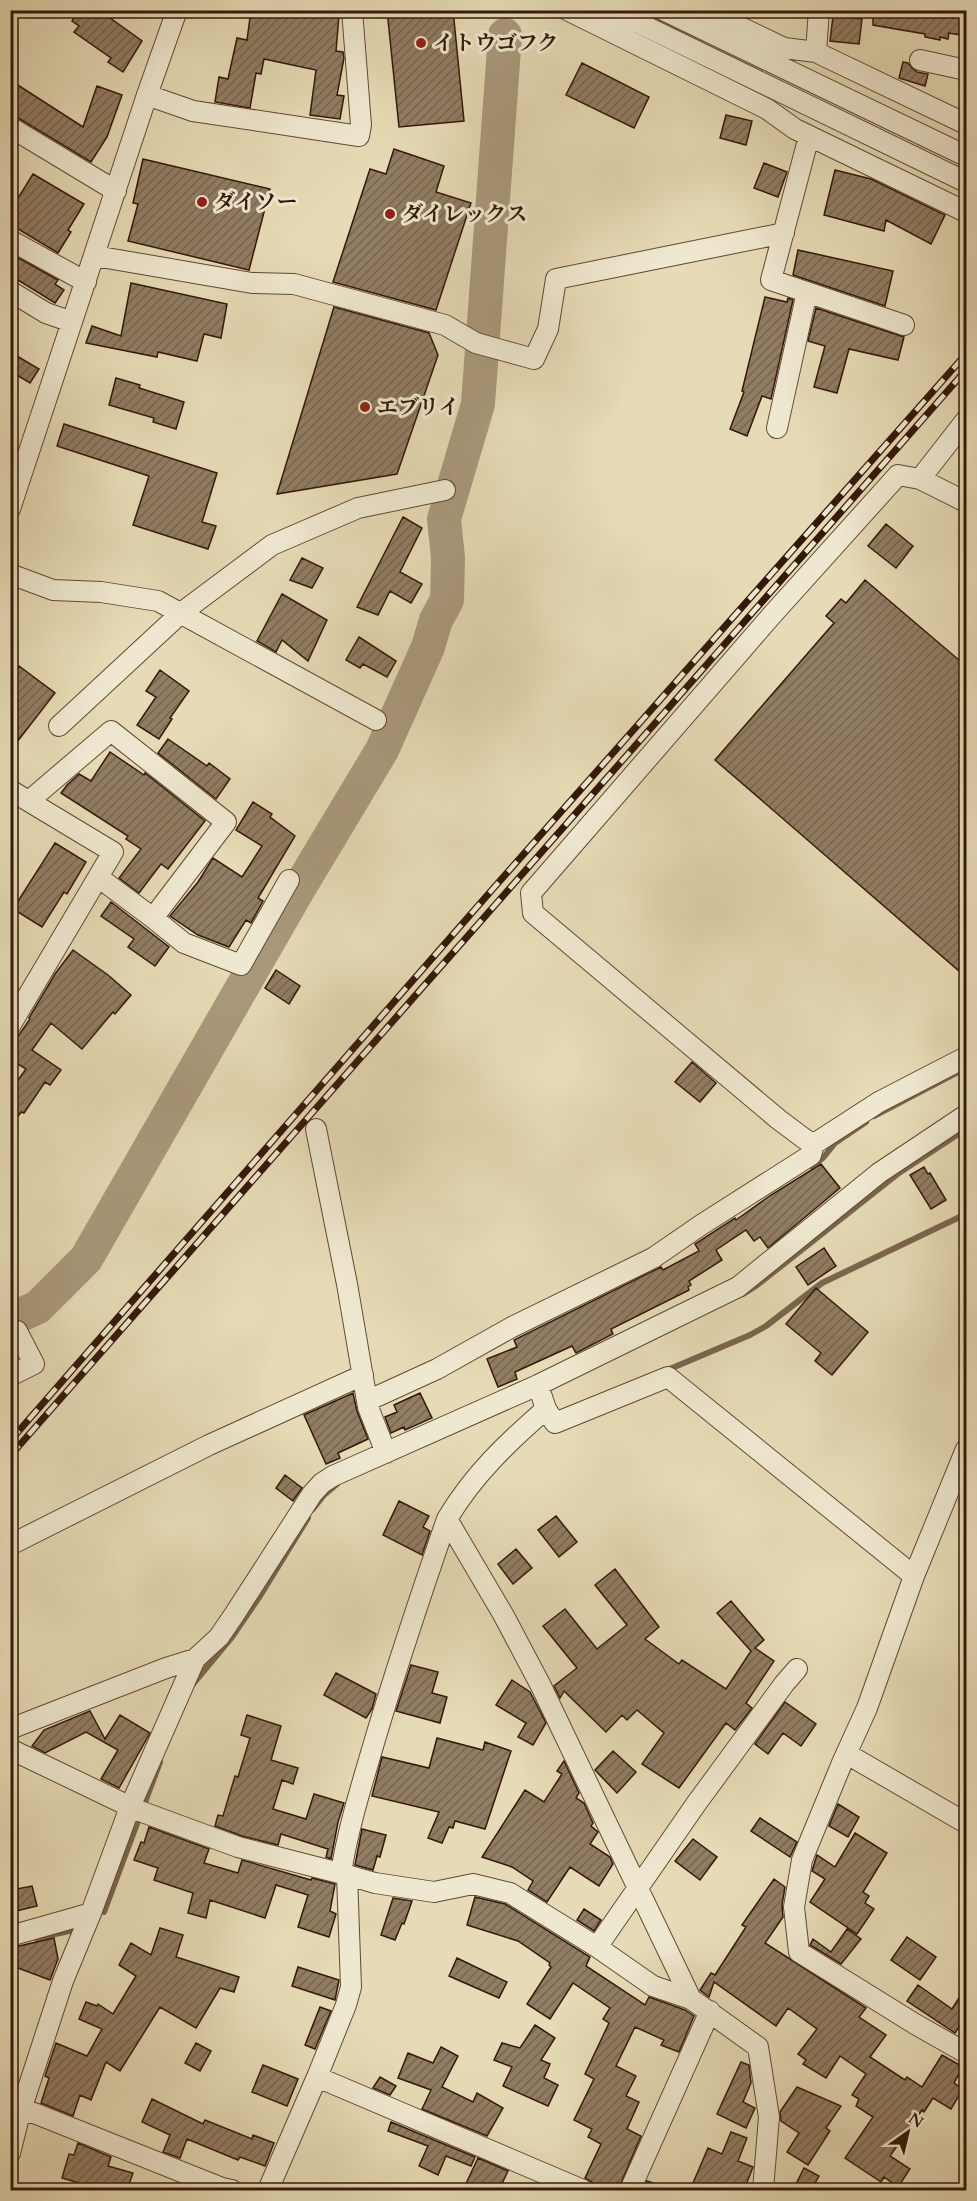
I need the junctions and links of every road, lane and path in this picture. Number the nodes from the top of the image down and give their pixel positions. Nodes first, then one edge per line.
1 (177, 10) edge
2 (352, 10) edge
3 (567, 10) edge
4 (612, 10) edge
5 (663, 10) edge
6 (705, 10) edge
7 (819, 10) edge
8 (816, 52) junction
9 (920, 60) dead end
10 (966, 70) edge
11 (147, 95) junction
12 (966, 124) edge
13 (10, 127) edge
14 (809, 136) junction
15 (966, 156) edge
16 (966, 182) edge
17 (116, 191) junction
18 (966, 212) edge
19 (784, 233) junction
20 (10, 240) edge
21 (95, 256) junction
22 (86, 282) junction
23 (10, 291) edge
24 (807, 292) junction
25 (72, 322) junction
26 (904, 325) dead end
27 (966, 420) edge
28 (777, 428) dead end
29 (920, 479) junction
30 (444, 490) dead end
31 (966, 502) edge
32 (10, 509) edge
33 (10, 574) edge
34 (181, 613) junction
35 (376, 720) dead end
36 (59, 726) dead end
37 (10, 790) edge
38 (30, 800) junction
39 (98, 877) junction
40 (288, 880) dead end
41 (153, 918) junction
42 (10, 1026) edge
43 (966, 1057) edge
44 (966, 1115) edge
45 (316, 1130) dead end
46 (814, 1144) junction
47 (17, 1331) dead end
48 (363, 1375) junction
49 (10, 1376) edge
50 (541, 1395) junction
51 (367, 1401) junction
52 (966, 1449) edge
53 (386, 1453) junction
54 (447, 1519) junction
55 (10, 1545) edge
56 (914, 1576) junction
57 (195, 1659) junction
58 (797, 1669) dead end
59 (10, 1729) edge
60 (10, 1749) edge
61 (847, 1754) junction
62 (137, 1810) junction
63 (966, 1823) edge
64 (344, 1874) junction
65 (637, 1889) junction
66 (92, 1913) junction
67 (10, 1936) edge
68 (597, 1947) junction
69 (691, 1999) junction
70 (710, 2011) junction
71 (966, 2053) edge
72 (317, 2077) junction
73 (15, 2111) edge
74 (10, 2153) edge
75 (231, 2190) edge
76 (268, 2190) edge
77 (583, 2190) edge
78 (630, 2190) edge
79 (764, 2190) edge

1 - 11 street
2 - 11 street
3 - 14 street
4 - 16 street
5 - 15 street
6 - 8 street
7 - 8 street
8 - 12 street
9 - 10 street
11 - 17 street
13 - 17 street
14 - 18 street
14 - 19 street
17 - 21 street
19 - 21 street
19 - 24 street
20 - 22 street
21 - 22 street
22 - 25 street
23 - 25 street
24 - 26 street
24 - 28 street
25 - 32 street
27 - 29 street
29 - 31 street
29 - 46 street
30 - 34 street
33 - 34 street
34 - 35 street
34 - 36 street
37 - 38 street
38 - 39 street
38 - 41 street
39 - 41 street
39 - 42 street
40 - 41 street
43 - 46 street
44 - 50 street
45 - 48 street
46 - 51 street
47 - 49 street
48 - 51 street
48 - 55 street
50 - 53 street
50 - 54 street
50 - 56 street
51 - 53 street
52 - 56 street
53 - 57 street
54 - 64 street
54 - 65 street
56 - 61 street
57 - 59 street
57 - 62 street
58 - 65 street
60 - 62 street
61 - 63 street
61 - 71 street
62 - 64 street
62 - 66 street
64 - 68 street
64 - 72 street
65 - 68 street
65 - 69 street
66 - 67 street
66 - 73 street
68 - 69 street
69 - 70 street
70 - 78 street
70 - 79 street
72 - 76 street
72 - 77 street
73 - 74 street
73 - 75 street

